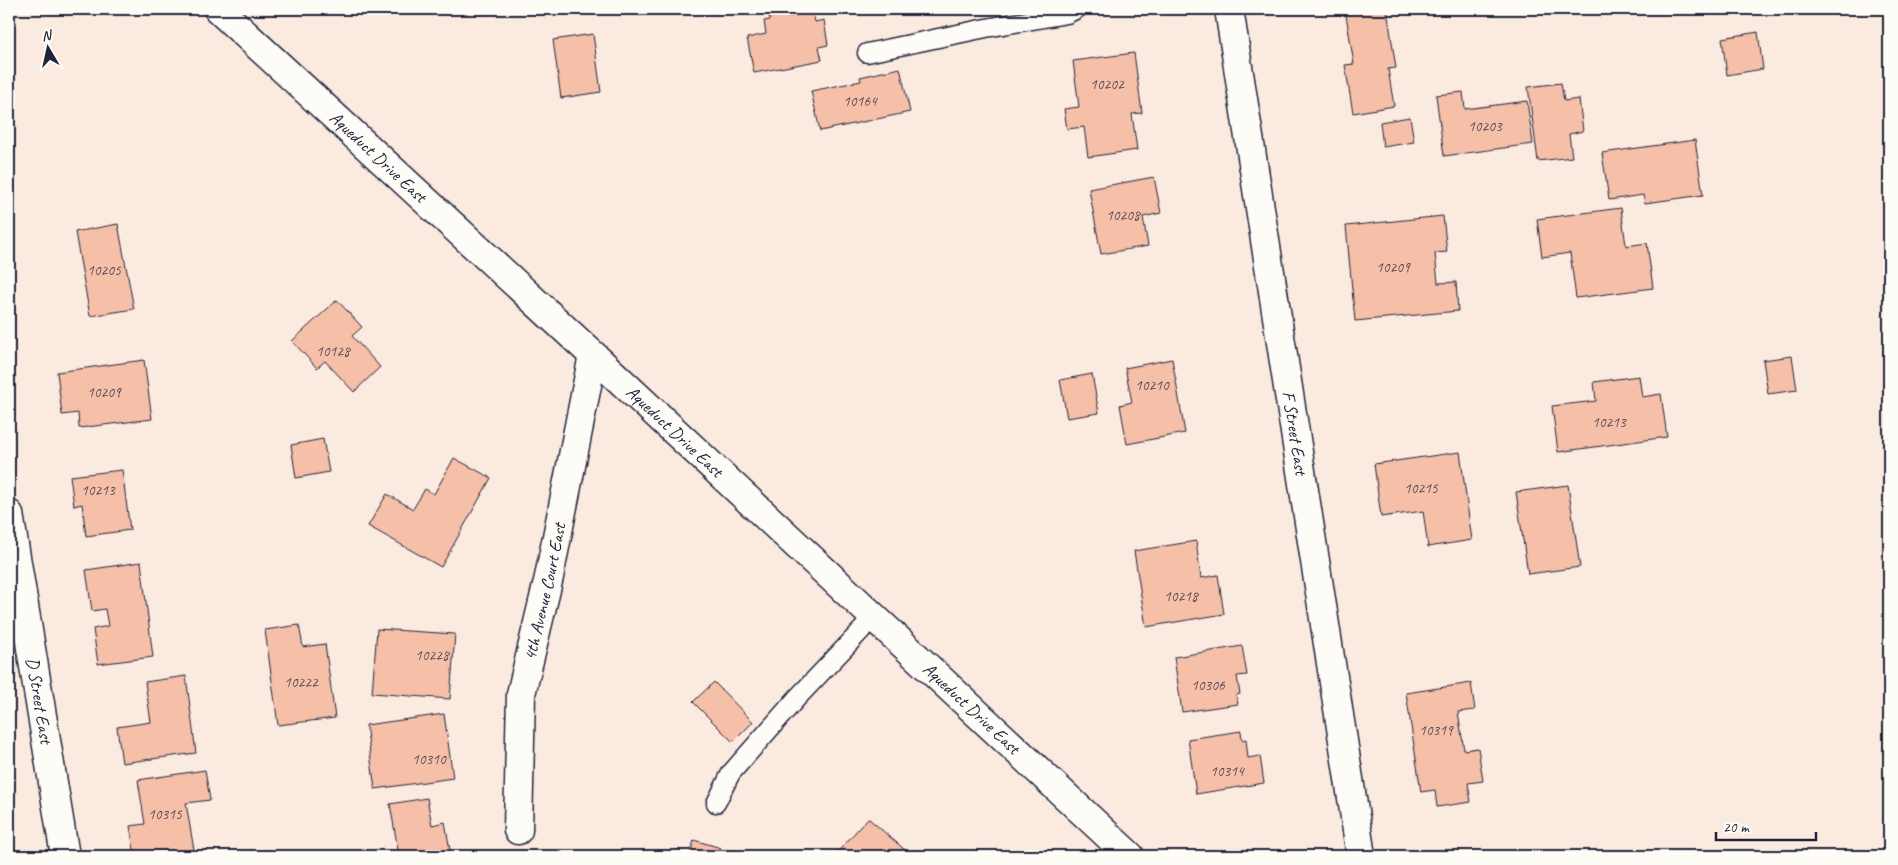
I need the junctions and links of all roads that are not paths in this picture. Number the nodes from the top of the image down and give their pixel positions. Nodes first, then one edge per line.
1 (218, 9) edge
2 (1077, 9) edge
3 (1229, 9) edge
4 (867, 53) dead end
5 (593, 355) junction
6 (9, 514) edge
7 (874, 617) junction
8 (716, 803) dead end
9 (518, 830) dead end
10 (65, 856) edge
11 (1130, 856) edge
12 (1362, 856) edge

1 - 5 street, Aqueduct Drive East
2 - 4 lane
3 - 12 street, F Street East
5 - 7 street, Aqueduct Drive East
5 - 9 street, 4th Avenue Court East
6 - 10 street, D Street East
7 - 8 lane
7 - 11 street, Aqueduct Drive East

